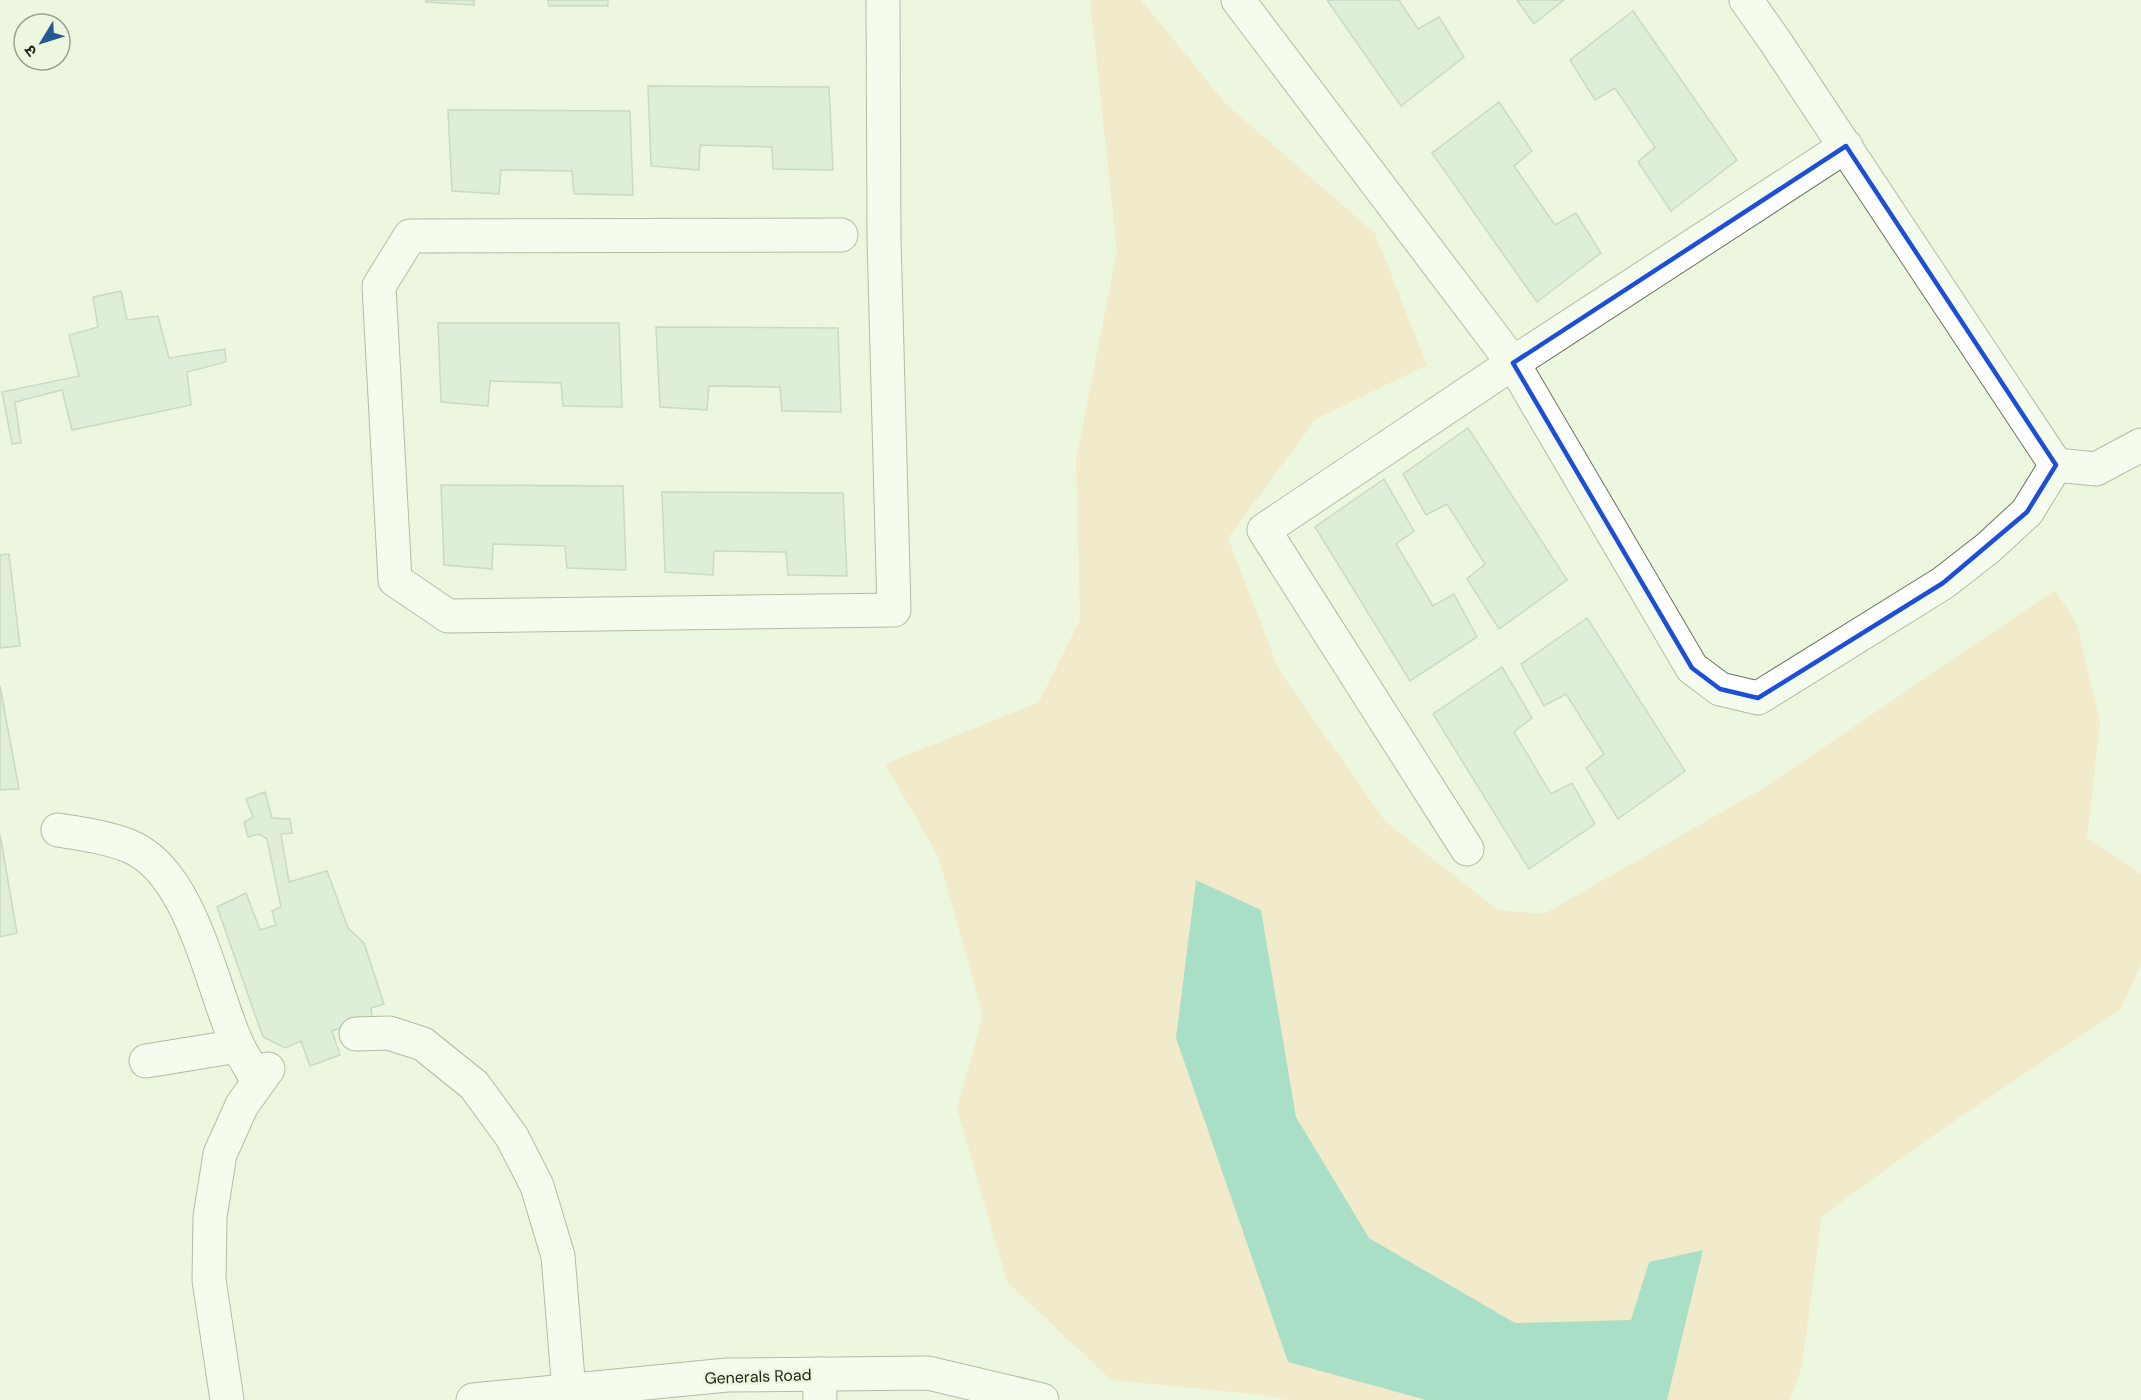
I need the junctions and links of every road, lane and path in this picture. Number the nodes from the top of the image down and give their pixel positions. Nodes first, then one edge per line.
1 (883, 0) edge
2 (1238, 0) edge
3 (1746, 0) edge
4 (1846, 147) junction
5 (841, 235) dead end
6 (1514, 363) junction
7 (2141, 445) edge
8 (2056, 465) junction
9 (58, 830) dead end
10 (1467, 849) dead end
11 (356, 1034) dead end
12 (238, 1046) junction
13 (146, 1061) dead end
14 (819, 1387) edge
15 (569, 1391) junction
16 (227, 1400) edge
17 (472, 1400) edge
18 (1042, 1400) edge

1 - 5 street
2 - 6 street
3 - 4 street
4 - 6 street
4 - 8 street
6 - 8 street
6 - 10 street
7 - 8 street
9 - 12 street
11 - 15 street
12 - 13 street
12 - 16 street
14 - 15 street, Generals Road
14 - 18 street, Generals Road
15 - 17 street, Generals Road

